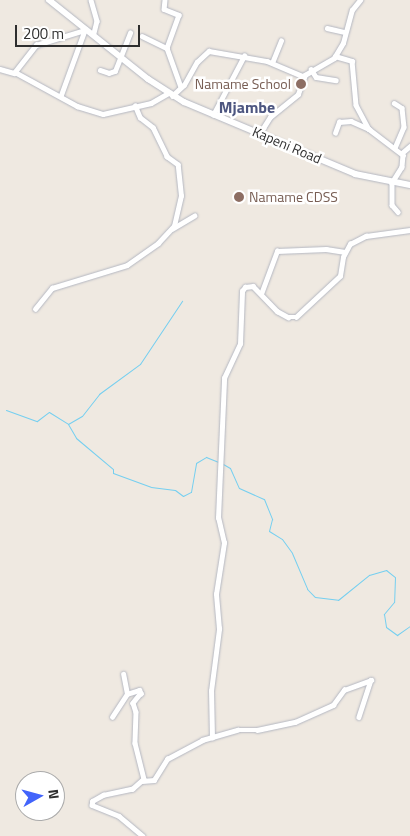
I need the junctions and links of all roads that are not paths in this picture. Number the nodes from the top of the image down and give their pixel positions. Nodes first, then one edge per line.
1 (50, 0) edge
2 (91, 0) edge
3 (165, 0) edge
4 (360, 0) edge
5 (327, 28) dead end
6 (85, 29) junction
7 (345, 32) junction
8 (94, 33) junction
9 (130, 33) dead end
10 (142, 36) dead end
11 (280, 41) dead end
12 (167, 48) junction
13 (120, 55) junction
14 (244, 56) junction
15 (335, 56) junction
16 (272, 63) junction
17 (0, 68) edge
18 (311, 69) junction
19 (100, 70) dead end
20 (15, 72) junction
21 (306, 74) junction
22 (336, 80) dead end
23 (181, 87) junction
24 (170, 94) junction
25 (61, 95) junction
26 (394, 103) dead end
27 (135, 106) junction
28 (213, 115) junction
29 (369, 129) junction
30 (260, 133) junction
31 (335, 133) dead end
32 (410, 146) edge
33 (395, 148) junction
34 (402, 152) junction
35 (392, 183) junction
36 (410, 185) edge
37 (398, 212) dead end
38 (194, 216) dead end
39 (172, 229) junction
40 (410, 230) edge
41 (345, 252) junction
42 (262, 294) junction
43 (35, 309) dead end
44 (123, 674) dead end
45 (127, 694) junction
46 (112, 717) dead end
47 (359, 717) dead end
48 (212, 738) junction
49 (142, 782) junction
50 (143, 836) edge

1 - 6 main road, Kapeni Road
2 - 8 street
3 - 12 street
4 - 7 street
5 - 7 street
6 - 8 main road, Kapeni Road
6 - 20 street
6 - 25 street
7 - 15 street
8 - 13 main road, Kapeni Road
9 - 13 street
10 - 12 street
11 - 16 street
12 - 23 street
13 - 19 street
13 - 24 main road, Kapeni Road
14 - 16 street
14 - 23 street
14 - 28 street
15 - 18 street
15 - 29 street
16 - 21 street
17 - 20 street
18 - 21 street
18 - 22 street
20 - 25 street
21 - 30 street
23 - 24 street
24 - 27 street
24 - 28 main road, Kapeni Road
25 - 27 street
26 - 33 street
27 - 39 street
28 - 30 main road, Kapeni Road
29 - 31 street
29 - 33 street
30 - 35 main road, Kapeni Road
32 - 34 street
33 - 34 street
34 - 35 street
35 - 36 main road, Kapeni Road
35 - 37 street
38 - 39 street
39 - 43 street
40 - 41 street
41 - 42 street
41 - 42 street
42 - 48 street
44 - 45 street
45 - 46 street
45 - 49 street
47 - 48 street
48 - 49 street
49 - 50 street

